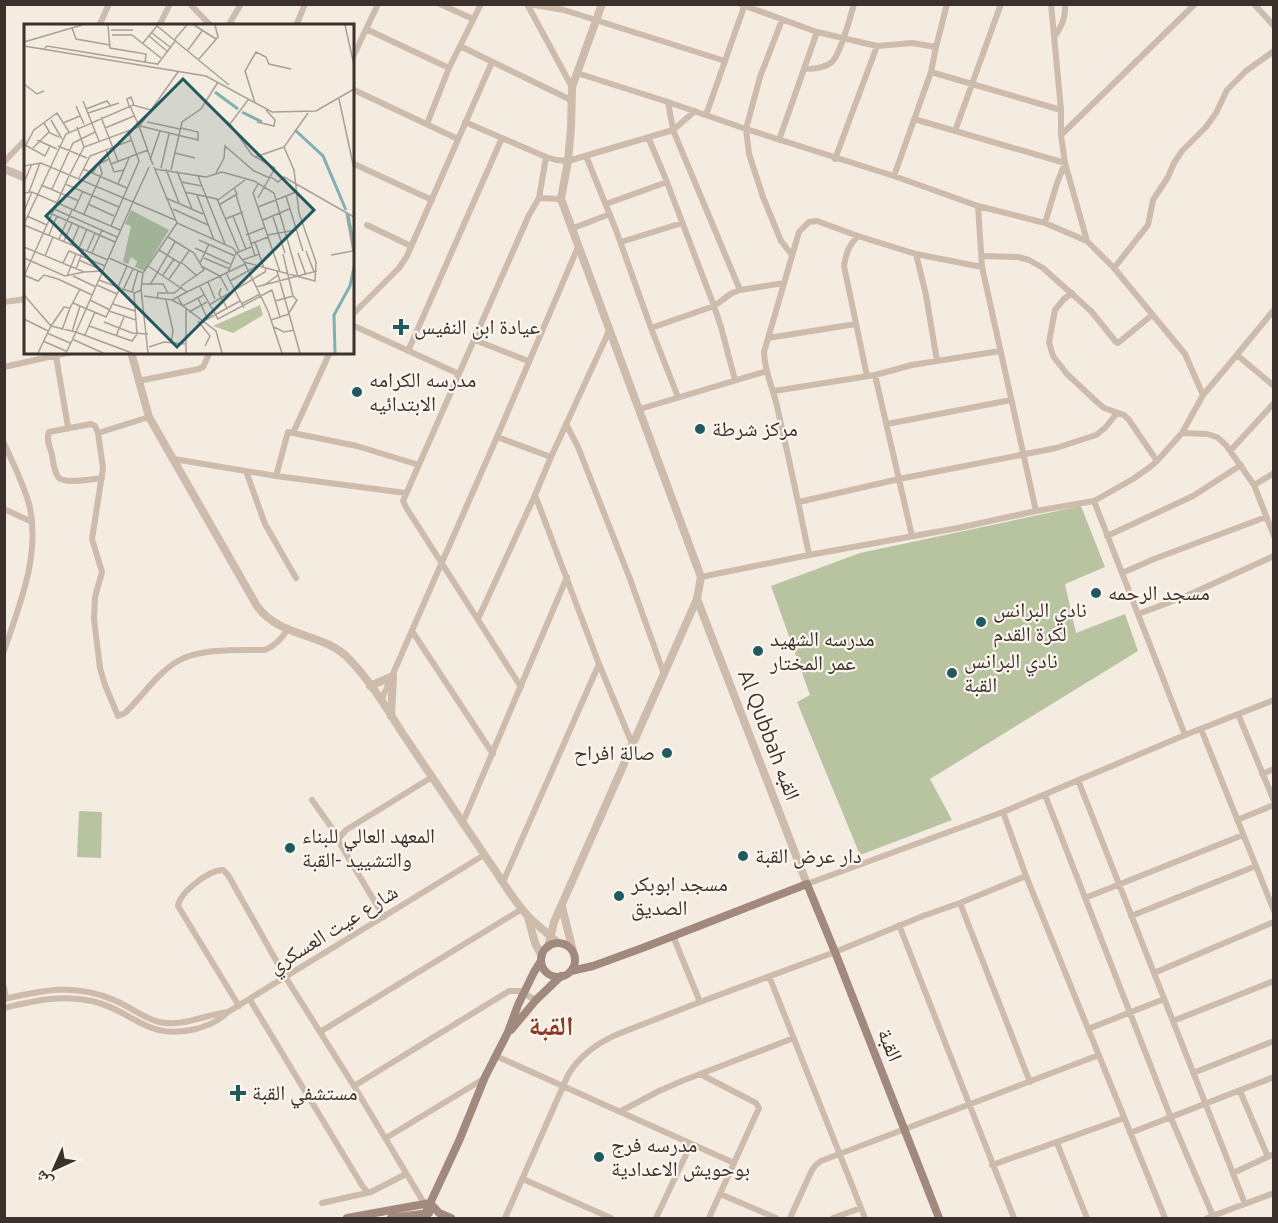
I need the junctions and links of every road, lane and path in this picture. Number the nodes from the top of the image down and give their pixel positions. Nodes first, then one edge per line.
1 (109, 4) edge
2 (170, 4) edge
3 (190, 4) edge
4 (241, 4) edge
5 (305, 4) edge
6 (378, 4) edge
7 (440, 4) edge
8 (481, 4) edge
9 (528, 4) edge
10 (602, 4) edge
11 (845, 4) edge
12 (947, 4) edge
13 (1001, 4) edge
14 (1051, 4) edge
15 (1065, 4) edge
16 (1195, 4) edge
17 (1254, 4) edge
18 (743, 5) edge
19 (854, 6) edge
20 (473, 19) junction
21 (597, 19) junction
22 (782, 20) junction
23 (100, 24) edge
24 (160, 24) edge
25 (209, 24) edge
26 (229, 24) edge
27 (297, 24) edge
28 (1274, 26) edge
29 (366, 29) junction
30 (817, 32) junction
31 (1055, 36) junction
32 (843, 39) junction
33 (460, 46) junction
34 (876, 46) junction
35 (936, 47) junction
36 (1274, 51) edge
37 (354, 55) edge
38 (725, 61) junction
39 (492, 62) junction
40 (449, 69) junction
41 (804, 69) junction
42 (931, 72) junction
43 (577, 74) junction
44 (973, 85) junction
45 (572, 87) junction
46 (354, 90) edge
47 (571, 100) junction
48 (668, 102) junction
49 (1061, 110) junction
50 (695, 111) junction
51 (706, 115) junction
52 (914, 119) junction
53 (465, 122) junction
54 (427, 124) junction
55 (746, 129) junction
56 (673, 130) junction
57 (955, 130) junction
58 (1061, 135) junction
59 (648, 137) junction
60 (502, 138) junction
61 (458, 139) junction
62 (779, 140) junction
63 (24, 141) edge
64 (586, 156) junction
65 (546, 157) junction
66 (835, 159) junction
67 (568, 161) junction
68 (4, 162) edge
69 (1065, 163) junction
70 (354, 164) edge
71 (4, 169) edge
72 (24, 177) edge
73 (894, 177) junction
74 (667, 182) junction
75 (539, 198) junction
76 (561, 199) junction
77 (432, 200) junction
78 (606, 204) junction
79 (978, 206) junction
80 (609, 214) junction
81 (682, 223) junction
82 (1045, 223) junction
83 (367, 225) dead end
84 (571, 229) junction
85 (858, 236) junction
86 (1087, 241) junction
87 (621, 242) junction
88 (411, 246) junction
89 (578, 248) junction
90 (916, 254) junction
91 (792, 255) junction
92 (981, 256) junction
93 (982, 267) junction
94 (1114, 268) junction
95 (784, 283) junction
96 (740, 290) junction
97 (1072, 293) junction
98 (24, 299) edge
99 (4, 302) edge
100 (714, 306) junction
101 (1274, 310) edge
102 (354, 313) edge
103 (1152, 315) junction
104 (856, 324) junction
105 (354, 326) edge
106 (651, 328) junction
107 (610, 329) junction
108 (768, 338) junction
109 (475, 340) junction
110 (408, 351) junction
111 (1000, 351) junction
112 (131, 354) edge
113 (209, 354) edge
114 (329, 354) edge
115 (1237, 354) junction
116 (52, 355) edge
117 (528, 361) junction
118 (937, 361) junction
119 (4, 367) edge
120 (766, 371) junction
121 (459, 374) junction
122 (871, 375) junction
123 (735, 380) junction
124 (138, 381) junction
125 (1274, 386) edge
126 (774, 392) junction
127 (1203, 395) junction
128 (678, 397) junction
129 (1011, 400) junction
130 (1272, 407) edge
131 (640, 409) junction
132 (1117, 413) junction
133 (149, 417) junction
134 (566, 424) junction
135 (887, 424) junction
136 (68, 427) junction
137 (98, 433) junction
138 (293, 433) junction
139 (1182, 433) junction
140 (497, 436) junction
141 (4, 443) edge
142 (1231, 450) junction
143 (1024, 455) junction
144 (550, 457) junction
145 (174, 459) junction
146 (1157, 461) junction
147 (419, 465) junction
148 (1241, 465) junction
149 (246, 471) junction
150 (1274, 473) edge
151 (276, 476) junction
152 (102, 478) junction
153 (899, 479) junction
154 (1254, 485) junction
155 (406, 493) junction
156 (535, 495) junction
157 (1094, 501) junction
158 (799, 502) junction
159 (4, 509) edge
160 (1036, 511) junction
161 (1266, 517) junction
162 (32, 522) junction
163 (912, 536) junction
164 (1107, 536) junction
165 (1274, 536) edge
166 (809, 555) junction
167 (1274, 556) edge
168 (442, 562) junction
169 (1122, 573) junction
170 (567, 577) junction
171 (701, 577) junction
172 (297, 578) dead end
173 (697, 599) junction
174 (1138, 614) junction
175 (478, 619) junction
176 (288, 629) junction
177 (412, 631) junction
178 (4, 651) edge
179 (599, 664) junction
180 (664, 674) junction
181 (393, 676) junction
182 (370, 686) junction
183 (521, 687) junction
184 (1274, 700) edge
185 (381, 701) junction
186 (1238, 714) junction
187 (391, 716) junction
188 (1201, 729) junction
189 (1185, 735) junction
190 (633, 746) junction
191 (492, 754) junction
192 (1274, 769) edge
193 (1263, 774) junction
194 (432, 777) junction
195 (1078, 780) junction
196 (1045, 795) junction
197 (312, 800) dead end
198 (1274, 803) edge
199 (1003, 812) junction
200 (1237, 819) junction
201 (463, 822) junction
202 (1243, 835) junction
203 (339, 838) junction
204 (484, 855) junction
205 (1256, 866) junction
206 (1026, 876) junction
207 (503, 882) junction
208 (807, 884) junction
209 (1119, 885) junction
210 (1274, 886) edge
211 (1265, 890) junction
212 (1085, 898) junction
213 (960, 903) junction
214 (562, 907) junction
215 (1274, 910) edge
216 (525, 912) junction
217 (1131, 916) junction
218 (384, 917) junction
219 (1274, 922) edge
220 (898, 925) junction
221 (550, 935) junction
222 (673, 936) junction
223 (558, 943) junction
224 (548, 946) junction
225 (573, 951) junction
226 (835, 952) junction
227 (542, 958) junction
228 (570, 971) junction
229 (1154, 973) junction
230 (561, 976) junction
231 (769, 976) junction
232 (286, 978) junction
233 (1274, 981) edge
234 (4, 987) edge
235 (41, 991) junction
236 (523, 993) junction
237 (5, 999) edge
238 (42, 999) junction
239 (1164, 999) junction
240 (250, 1000) junction
241 (536, 1000) junction
242 (700, 1002) junction
243 (239, 1006) junction
244 (4, 1008) edge
245 (228, 1012) junction
246 (1130, 1012) junction
247 (1173, 1021) junction
248 (1088, 1029) junction
249 (320, 1032) junction
250 (508, 1032) junction
251 (794, 1038) junction
252 (1274, 1041) edge
253 (1099, 1055) junction
254 (496, 1056) junction
255 (1193, 1073) junction
256 (700, 1074) junction
257 (485, 1077) junction
258 (1274, 1077) edge
259 (1030, 1082) junction
260 (563, 1085) junction
261 (354, 1086) junction
262 (1240, 1091) junction
263 (969, 1104) junction
264 (1206, 1104) junction
265 (621, 1111) junction
266 (1125, 1118) junction
267 (1171, 1118) junction
268 (904, 1129) junction
269 (1130, 1133) junction
270 (386, 1138) junction
271 (1057, 1143) junction
272 (691, 1144) junction
273 (840, 1154) junction
274 (1271, 1156) edge
275 (734, 1163) junction
276 (992, 1165) junction
277 (1233, 1173) junction
278 (406, 1174) junction
279 (524, 1179) junction
280 (368, 1192) junction
281 (1274, 1193) edge
282 (720, 1194) junction
283 (322, 1203) dead end
284 (1245, 1204) junction
285 (861, 1208) junction
286 (426, 1209) edge
287 (1210, 1217) edge
288 (347, 1218) edge
289 (391, 1218) edge
290 (451, 1218) edge
291 (506, 1218) edge
292 (611, 1218) edge
293 (657, 1218) edge
294 (709, 1218) edge
295 (776, 1218) edge
296 (790, 1218) edge
297 (833, 1218) edge
298 (865, 1218) edge
299 (939, 1218) edge
300 (1014, 1218) edge
301 (1087, 1218) edge
302 (1165, 1218) edge

1 - 23 street
2 - 24 street
3 - 25 street
4 - 26 street
5 - 27 street
6 - 29 street
7 - 20 street
8 - 20 street
9 - 21 street
9 - 45 street
10 - 21 street
11 - 19 street
12 - 35 street
13 - 44 street
14 - 31 street
15 - 31 street
16 - 58 street
17 - 28 street
18 - 22 street
18 - 38 street
19 - 32 street
20 - 33 street
21 - 38 street
21 - 43 street
22 - 30 street
22 - 55 street
29 - 37 street
29 - 40 street
30 - 32 street
30 - 41 street
31 - 49 street
32 - 34 street
32 - 41 street
33 - 39 street
33 - 40 street
34 - 35 street
34 - 66 street
35 - 42 street
36 - 94 street
38 - 51 street
39 - 47 street
39 - 53 street
40 - 54 street
41 - 62 street
42 - 44 street
42 - 52 street
43 - 45 street
43 - 48 street
44 - 49 street
44 - 57 street
45 - 47 street
46 - 54 street
47 - 67 street
48 - 50 street
48 - 56 street
49 - 58 street
50 - 51 street
50 - 56 street
51 - 55 street
52 - 57 street
52 - 73 street
53 - 60 street
53 - 61 street
54 - 61 street
55 - 62 street
55 - 91 street
56 - 59 street
56 - 96 street
57 - 69 street
58 - 69 street
59 - 64 street
59 - 74 street
60 - 65 street
60 - 110 street
61 - 77 street
62 - 66 street
63 - 68 street
64 - 67 street
64 - 78 street
65 - 67 street
65 - 75 street
66 - 73 street
67 - 76 street
69 - 82 street
69 - 86 street
70 - 77 street
71 - 72 street
73 - 79 street
74 - 78 street
74 - 81 street
75 - 76 street
75 - 109 street
76 - 84 street
77 - 88 street
78 - 80 street
79 - 82 street
79 - 92 street
80 - 84 street
80 - 87 street
81 - 87 street
81 - 100 street
82 - 86 street
83 - 88 street
84 - 89 street
85 - 90 street
85 - 91 street
85 - 104 street
86 - 94 street
87 - 106 street
88 - 102 street
89 - 107 street
89 - 117 street
90 - 93 street
90 - 118 street
91 - 95 street
92 - 93 street
92 - 97 street
93 - 111 street
94 - 103 street
95 - 96 street
95 - 108 street
96 - 100 street
97 - 103 street
97 - 132 street
98 - 99 street
100 - 106 street
100 - 123 street
101 - 115 street
103 - 127 street
104 - 108 street
104 - 122 street
105 - 110 street
106 - 128 street
107 - 131 street
107 - 134 street
108 - 120 street
109 - 117 street
109 - 121 street
110 - 121 street
111 - 118 street
111 - 129 street
112 - 124 street
113 - 124 street
114 - 138 street
115 - 125 street
115 - 127 street
116 - 119 street
116 - 136 street
117 - 140 street
118 - 122 street
120 - 123 street
120 - 126 street
121 - 147 street
122 - 126 street
122 - 135 street
123 - 128 street
124 - 133 street
126 - 158 street
127 - 139 street
128 - 131 street
129 - 135 street
129 - 143 street
130 - 142 street
131 - 171 street
132 - 143 street
132 - 146 street
133 - 137 street
133 - 145 street
134 - 144 street
134 - 180 street
135 - 153 street
136 - 137 street
136 - 152 street
137 - 152 street
138 - 147 street
138 - 151 street
139 - 142 street
139 - 146 street
140 - 144 street
140 - 168 street
141 - 162 street
142 - 148 street
143 - 153 street
143 - 160 street
144 - 156 street
145 - 149 street
145 - 176 street
146 - 157 street
147 - 155 street
148 - 154 street
148 - 164 street
149 - 151 street
149 - 172 street
150 - 154 street
151 - 155 street
152 - 176 street
153 - 158 street
153 - 163 street
154 - 161 street
155 - 168 street
156 - 170 street
156 - 175 street
157 - 160 street
157 - 164 street
158 - 166 street
159 - 162 street
160 - 163 street
161 - 165 street
161 - 169 street
162 - 178 street
163 - 166 street
164 - 169 street
166 - 171 street
167 - 174 street
168 - 175 street
168 - 177 street
169 - 174 street
170 - 179 street
170 - 183 street
171 - 173 street
173 - 180 street
173 - 208 street, Al Qubbah القبه
174 - 189 street
175 - 183 street
176 - 182 street
177 - 181 street
177 - 191 street
179 - 190 street
179 - 207 street
180 - 190 street
181 - 182 street
181 - 185 street
181 - 187 street
182 - 185 street
183 - 191 street
184 - 186 street
185 - 187 street
186 - 188 street
186 - 193 street
187 - 194 street
188 - 189 street
188 - 200 street
189 - 195 street
190 - 214 street
191 - 201 street
192 - 193 street
193 - 198 street
194 - 201 street
194 - 203 street
195 - 196 street
195 - 209 street
196 - 199 street
196 - 212 street
197 - 203 street
198 - 200 street
199 - 206 street
199 - 208 street
200 - 202 street
201 - 204 street
202 - 205 street
202 - 209 street
203 - 218 street
204 - 207 street
204 - 218 street, شارع عيت العسكري
205 - 211 street
205 - 217 street
206 - 213 street
206 - 248 street
207 - 216 street
208 - 222 main road
208 - 226 main road, القبة
209 - 212 street
209 - 217 street
210 - 211 street
211 - 215 street
212 - 246 street
213 - 220 street
213 - 259 street
214 - 221 street
214 - 225 street
216 - 221 street
216 - 227 street
216 - 249 street
217 - 229 street
218 - 232 street, شارع عيت العسكري
219 - 229 street
220 - 226 street
220 - 263 street
221 - 223 street
221 - 224 street
222 - 228 main road
222 - 242 street
223 - 224 main road
223 - 225 main road
224 - 227 main road
225 - 228 main road
226 - 231 street
226 - 268 main road, القبة
227 - 230 main road
227 - 236 main road
228 - 230 main road
229 - 239 street
230 - 241 main road
231 - 242 street
231 - 251 street
232 - 240 street, شارع عيت العسكري
232 - 243 street
232 - 249 street
233 - 247 street
234 - 237 street
235 - 237 street, شارع عيت العسكري
235 - 238 street
235 - 245 street, شارع عيت العسكري
236 - 241 street
236 - 250 main road
236 - 261 street
238 - 244 street, شارع عيت العسكري
238 - 245 street, شارع عيت العسكري
239 - 246 street
239 - 247 street
240 - 243 street, شارع عيت العسكري
240 - 280 street
241 - 250 main road
242 - 260 street
243 - 245 street, شارع عيت العسكري
246 - 248 street
246 - 267 street
247 - 255 street
248 - 253 street
249 - 261 street
250 - 254 main road
251 - 256 street
251 - 273 street
252 - 255 street
253 - 259 street
253 - 266 street
254 - 257 main road
254 - 260 street
255 - 264 street
256 - 265 street
256 - 275 street
257 - 270 street
257 - 286 main road
258 - 262 street
259 - 263 street
260 - 265 street
260 - 279 street
261 - 270 street
262 - 264 street
262 - 274 street
263 - 268 street
263 - 276 street
264 - 267 street
264 - 277 street
265 - 272 street
266 - 269 street
266 - 271 street
267 - 269 street
267 - 287 street
268 - 273 street
268 - 299 main road, القبة
269 - 302 street
270 - 278 street
271 - 276 street
271 - 301 street
272 - 275 street
272 - 293 street
273 - 285 street
273 - 296 street
274 - 277 street
275 - 282 street
276 - 300 street
277 - 284 street
278 - 280 street
278 - 286 street
279 - 291 street
279 - 292 street
280 - 283 street
281 - 284 street
282 - 294 street
282 - 295 street
284 - 287 street
285 - 297 street
285 - 298 street
286 - 288 main road
286 - 289 main road
286 - 290 main road

